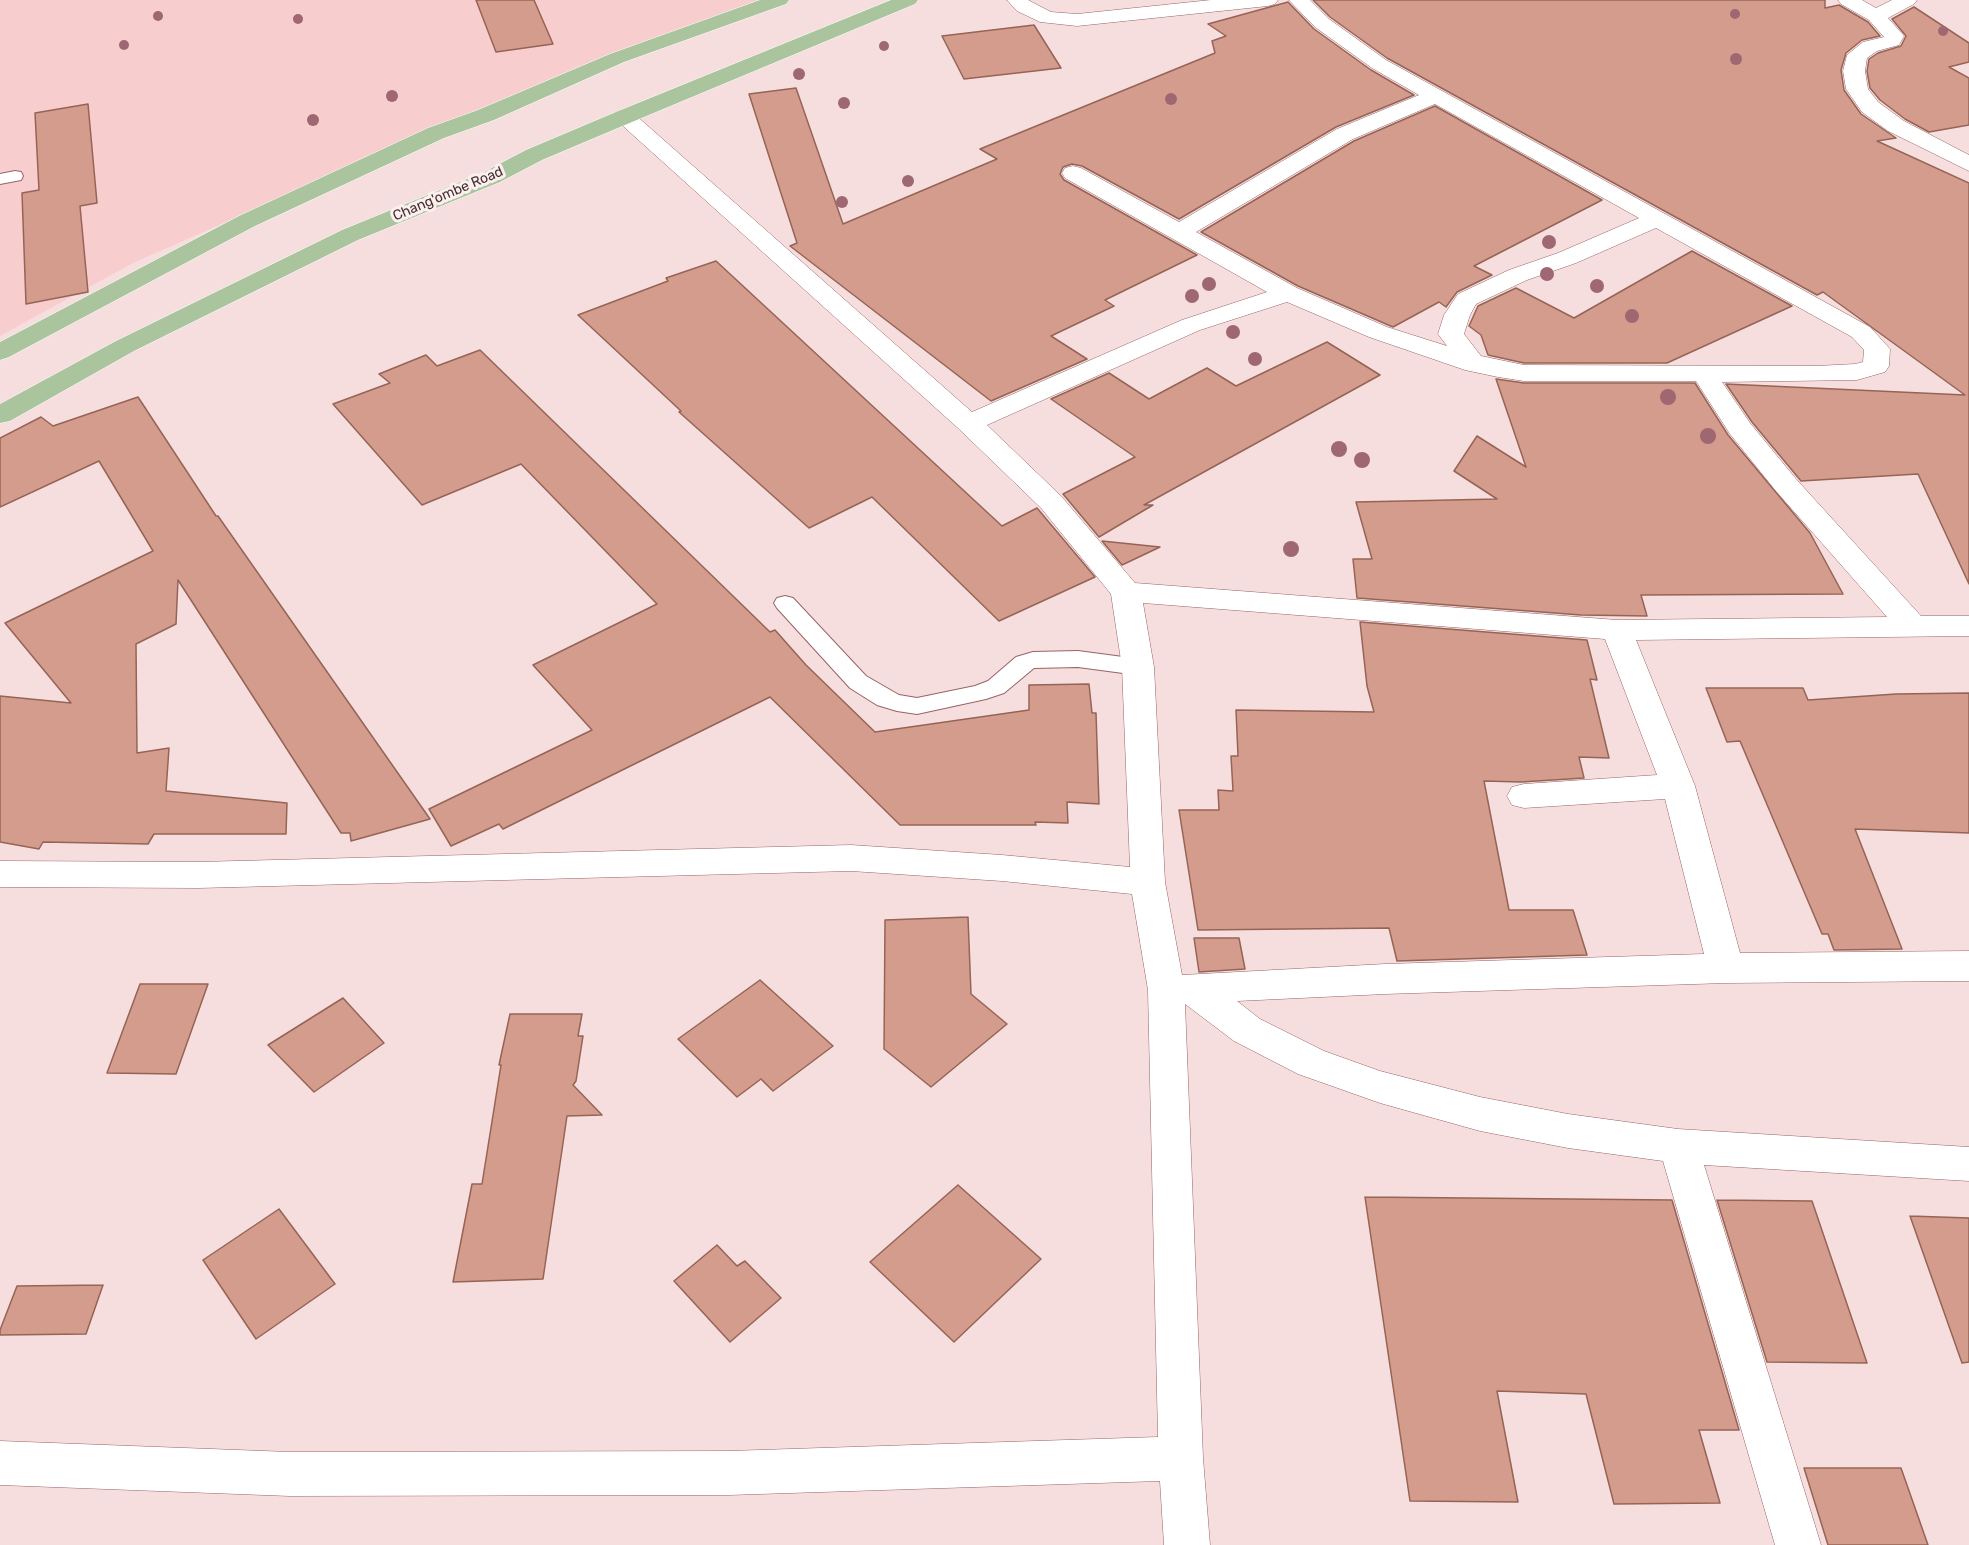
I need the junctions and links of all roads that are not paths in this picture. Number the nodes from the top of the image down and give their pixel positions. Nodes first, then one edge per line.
1 (779, 0) edge
2 (908, 0) edge
3 (1017, 0) edge
4 (1268, 0) edge
5 (1299, 0) edge
6 (1314, 0) edge
7 (1848, 0) edge
8 (1907, 0) edge
9 (1876, 16) junction
10 (1322, 23) junction
11 (1436, 96) junction
12 (624, 117) junction
13 (1969, 164) edge
14 (1073, 173) dead end
15 (1656, 219) junction
16 (1181, 231) junction
17 (1288, 293) junction
18 (0, 352) edge
19 (1474, 364) junction
20 (1704, 374) junction
21 (0, 415) edge
22 (969, 423) junction
23 (1125, 592) junction
24 (784, 603) dead end
25 (1912, 626) junction
26 (1969, 626) edge
27 (1617, 630) junction
28 (1137, 667) junction
29 (1678, 786) junction
30 (1524, 796) dead end
31 (0, 874) edge
32 (1148, 882) junction
33 (1726, 968) junction
34 (1966, 976) edge
35 (1180, 989) junction
36 (1678, 1146) junction
37 (1969, 1164) edge
38 (1181, 1458) junction
39 (0, 1463) edge
40 (1187, 1545) edge
41 (1798, 1545) edge

1 - 18 main road
2 - 12 main road, Chang'ombe Road
3 - 4 street
5 - 10 street
6 - 10 street
7 - 9 street
8 - 9 street
9 - 13 street
10 - 11 street
11 - 15 street
11 - 16 street
12 - 21 main road, Chang'ombe Road
12 - 22 street
14 - 16 street
15 - 19 street
15 - 20 street
16 - 17 street
17 - 19 street
17 - 22 street
19 - 20 street
20 - 25 street
22 - 23 street
23 - 27 street
23 - 28 street
24 - 28 lane
25 - 26 street
25 - 27 street
27 - 29 street
28 - 32 street
29 - 30 street
29 - 33 street
31 - 32 street
32 - 35 street
33 - 34 street
33 - 35 street
35 - 36 street
35 - 38 street
36 - 37 street
36 - 41 street
38 - 39 street
38 - 40 street

